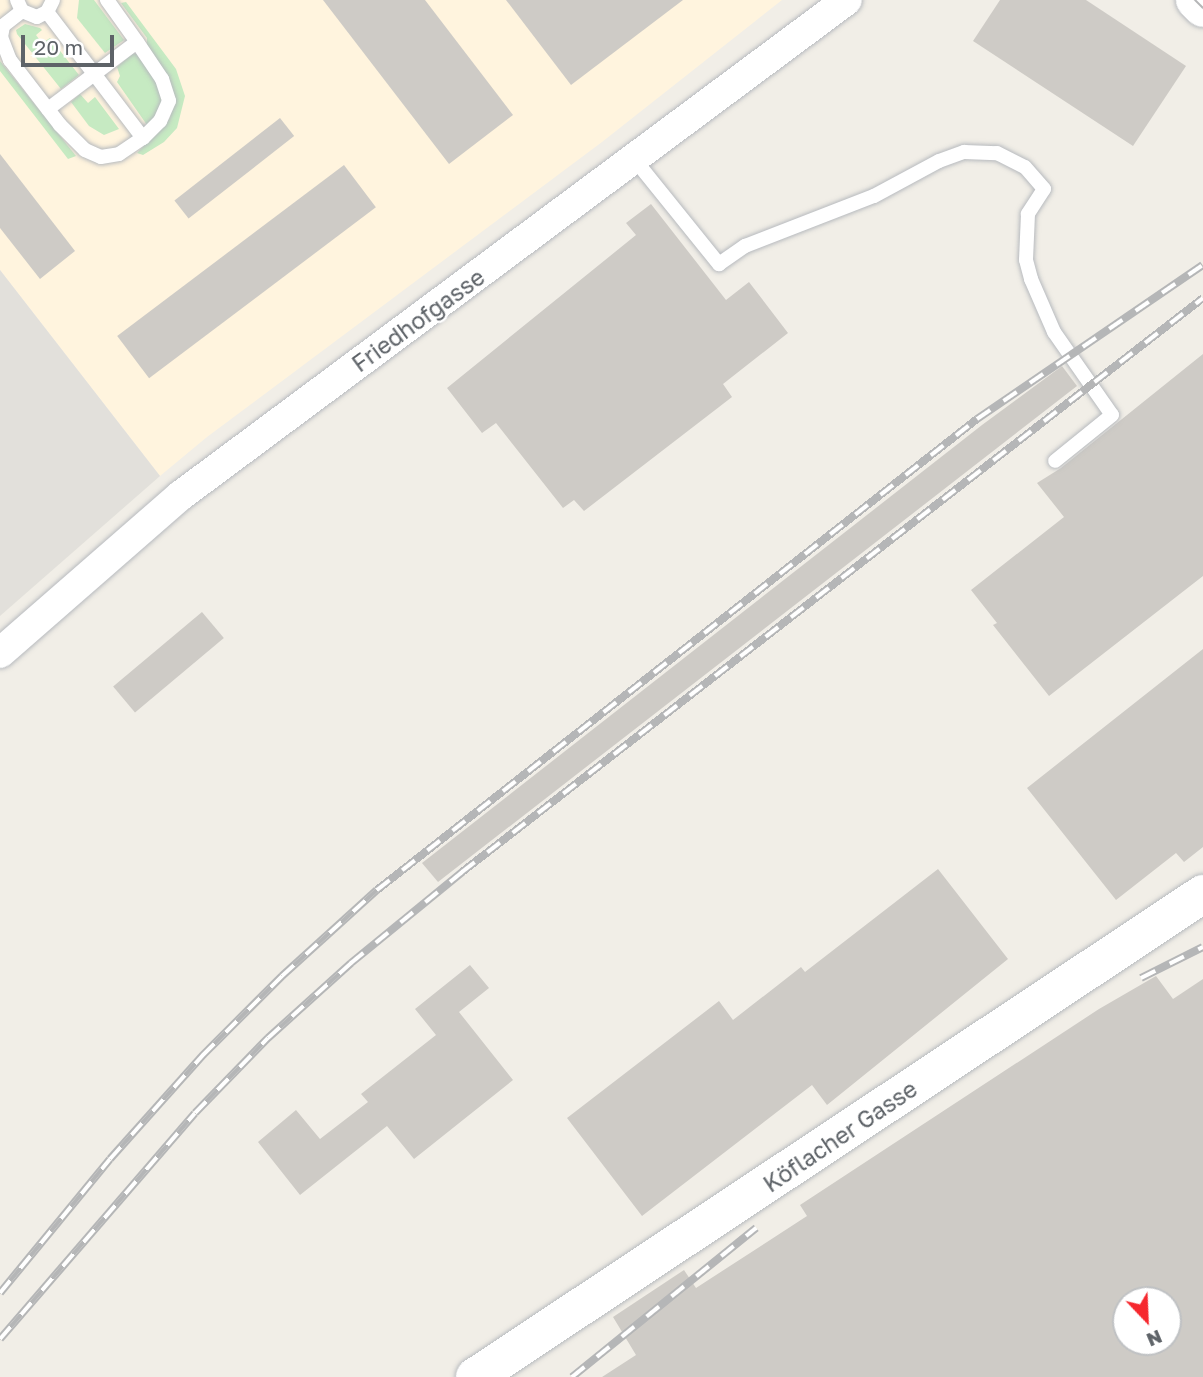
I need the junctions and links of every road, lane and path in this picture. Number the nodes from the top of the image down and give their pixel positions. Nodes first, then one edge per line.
1 (107, 0) edge
2 (847, 0) edge
3 (1195, 0) edge
4 (19, 6) edge
5 (50, 6) edge
6 (1203, 8) edge
7 (137, 42) junction
8 (94, 73) junction
9 (48, 109) junction
10 (143, 138) junction
11 (635, 160) junction
12 (1055, 461) dead end
13 (0, 653) edge
14 (1203, 894) edge
15 (475, 1377) edge

1 - 7 lane
2 - 11 street, Friedhofgasse
3 - 6 street
4 - 5 lane
4 - 9 lane
5 - 8 lane
7 - 8 lane
7 - 10 lane
8 - 9 lane
8 - 10 lane
9 - 10 lane
11 - 12 lane
11 - 13 street, Friedhofgasse
14 - 15 street, Köflacher Gasse

